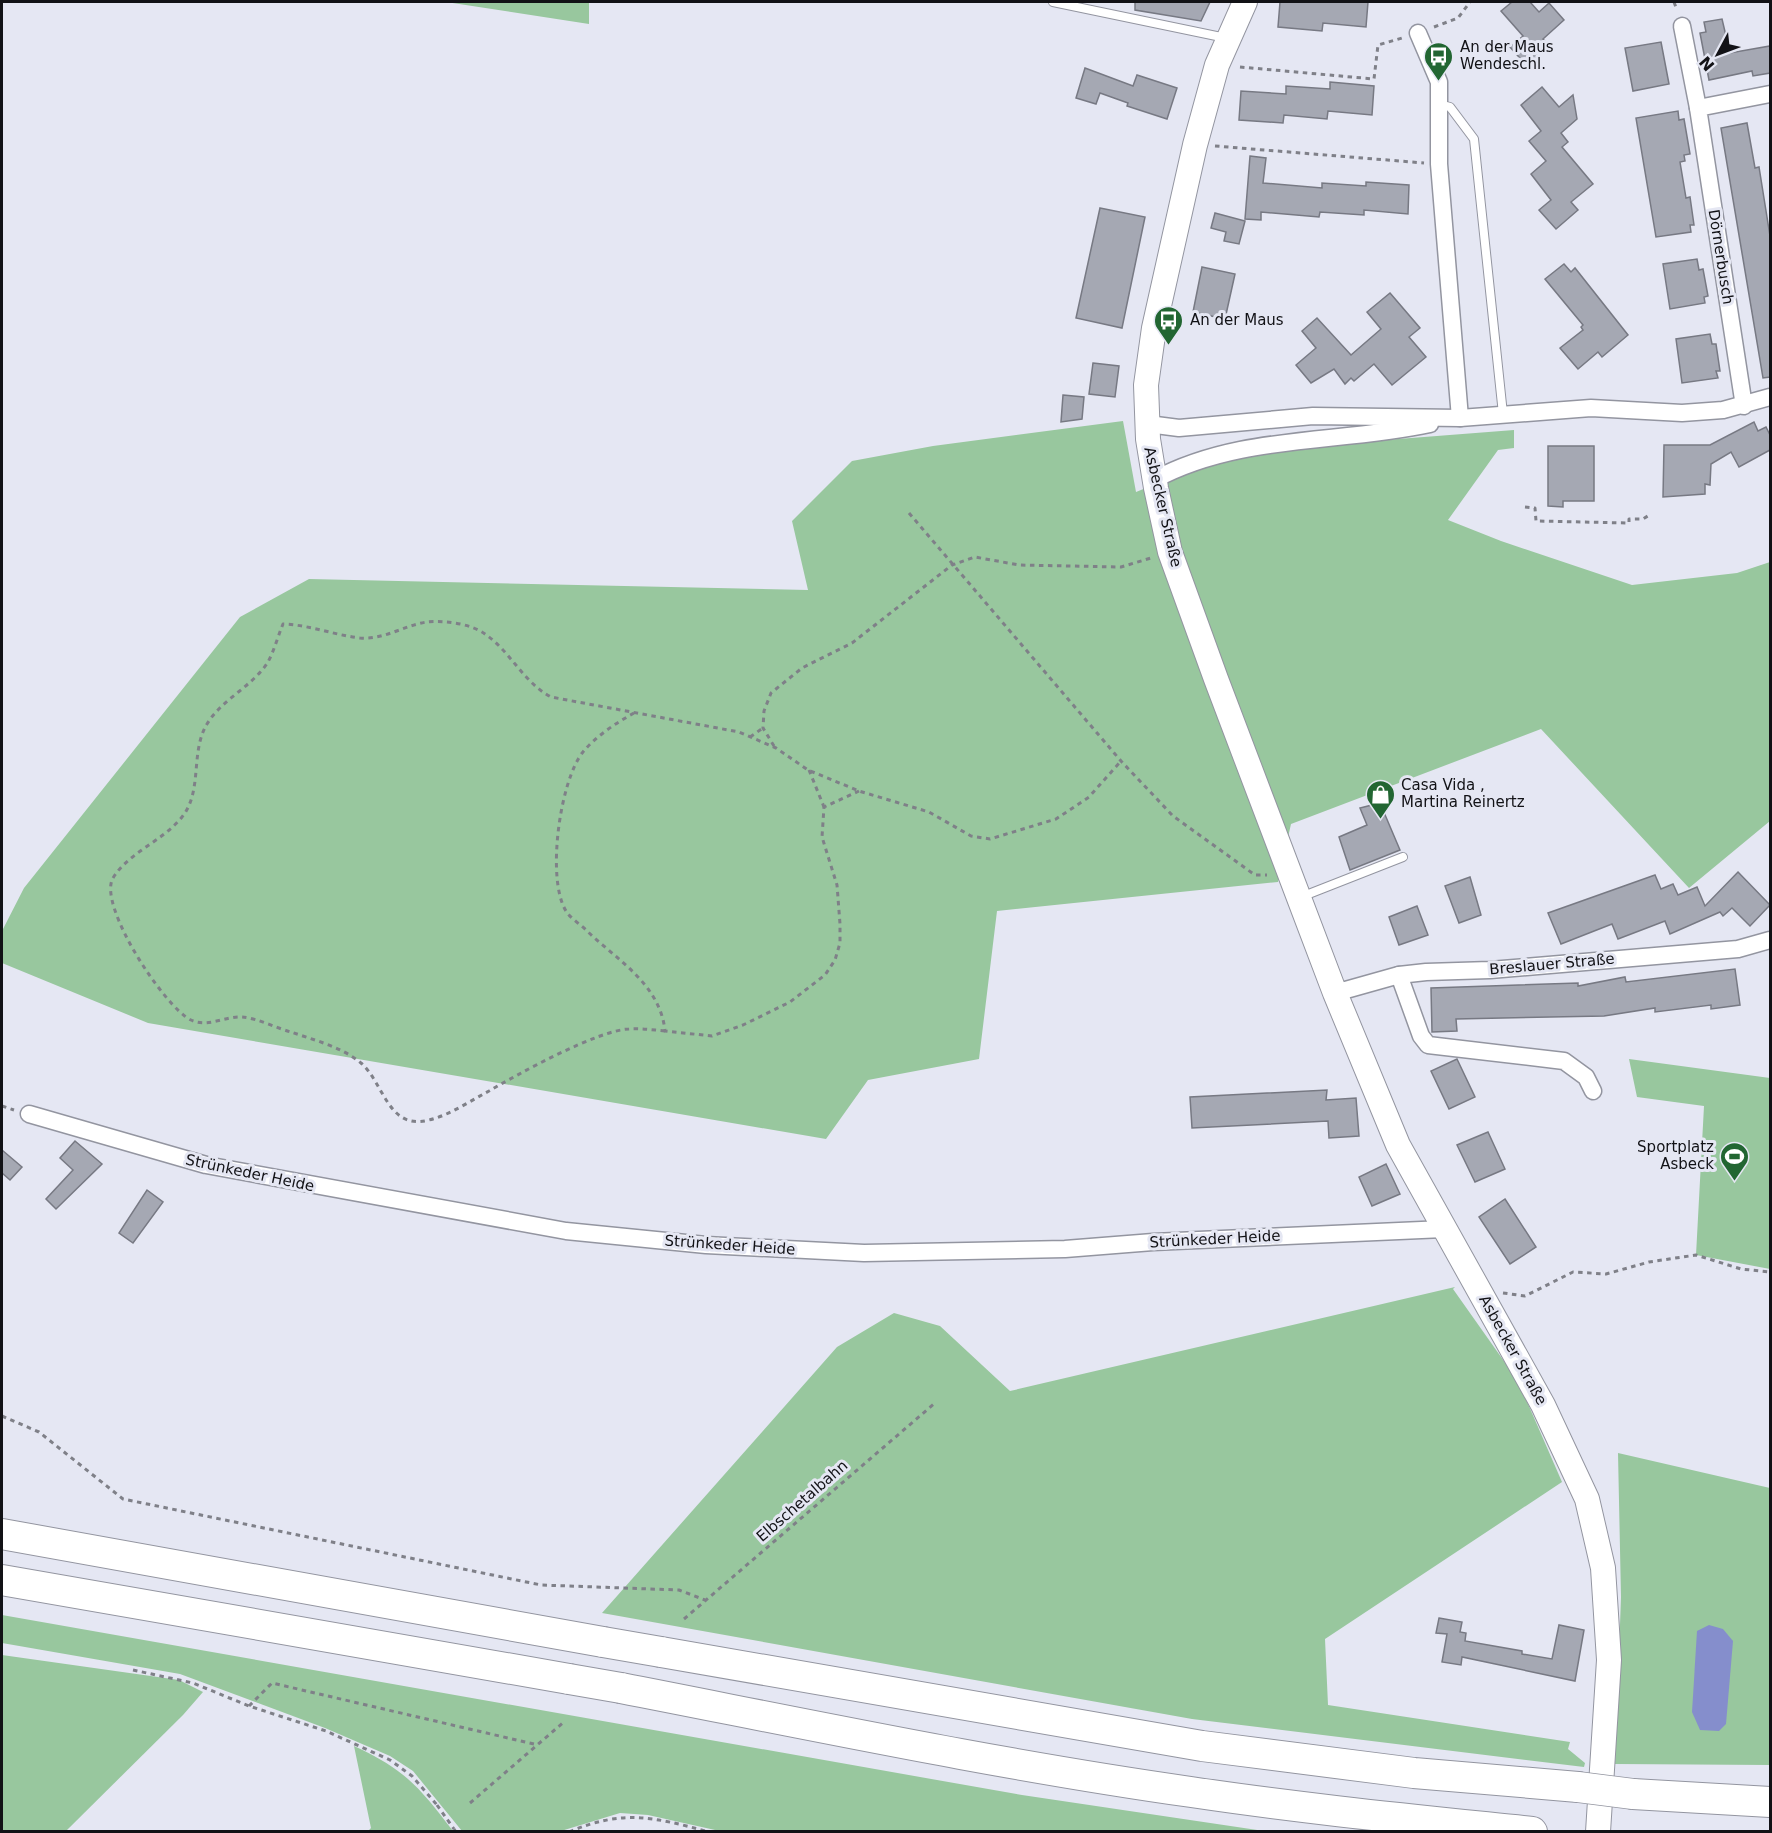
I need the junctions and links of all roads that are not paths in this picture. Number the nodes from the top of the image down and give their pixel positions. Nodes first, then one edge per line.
1 (1053, 2) edge
2 (1245, 2) edge
3 (1682, 26) dead end
4 (1418, 33) road end
5 (1227, 38) junction
6 (1770, 94) edge
7 (1438, 104) junction
8 (1698, 108) junction
9 (1770, 397) edge
10 (1744, 406) junction
11 (1503, 414) junction
12 (1460, 418) junction
13 (1148, 424) junction
14 (1154, 480) junction
15 (1403, 857) dead end
16 (1296, 887) junction
17 (1770, 940) edge
18 (1399, 975) junction
19 (1335, 993) junction
20 (1593, 1091) dead end
21 (29, 1114) dead end
22 (1444, 1229) junction
23 (2, 1534) edge
24 (2, 1580) edge
25 (1770, 1802) edge
26 (1532, 1832) edge
27 (1598, 1832) edge

1 - 5 lane
2 - 5 main road, Asbecker Straße
3 - 8 street, Dörnerbusch
4 - 7 street
5 - 13 main road, Asbecker Straße
6 - 8 street
7 - 11 lane
7 - 12 street
8 - 10 street, Dörnerbusch
9 - 10 street
10 - 11 street
11 - 12 street
12 - 13 street
12 - 14 street
13 - 14 main road, Asbecker Straße
14 - 16 main road, Asbecker Straße
15 - 16 lane
16 - 19 main road, Asbecker Straße
17 - 18 street, Breslauer Straße
18 - 19 street, Breslauer Straße
18 - 20 street
19 - 22 main road, Asbecker Straße
21 - 22 street, Strünkeder Heide
22 - 27 main road, Asbecker Straße
23 - 25 highway, bridge
24 - 26 highway, bridge

